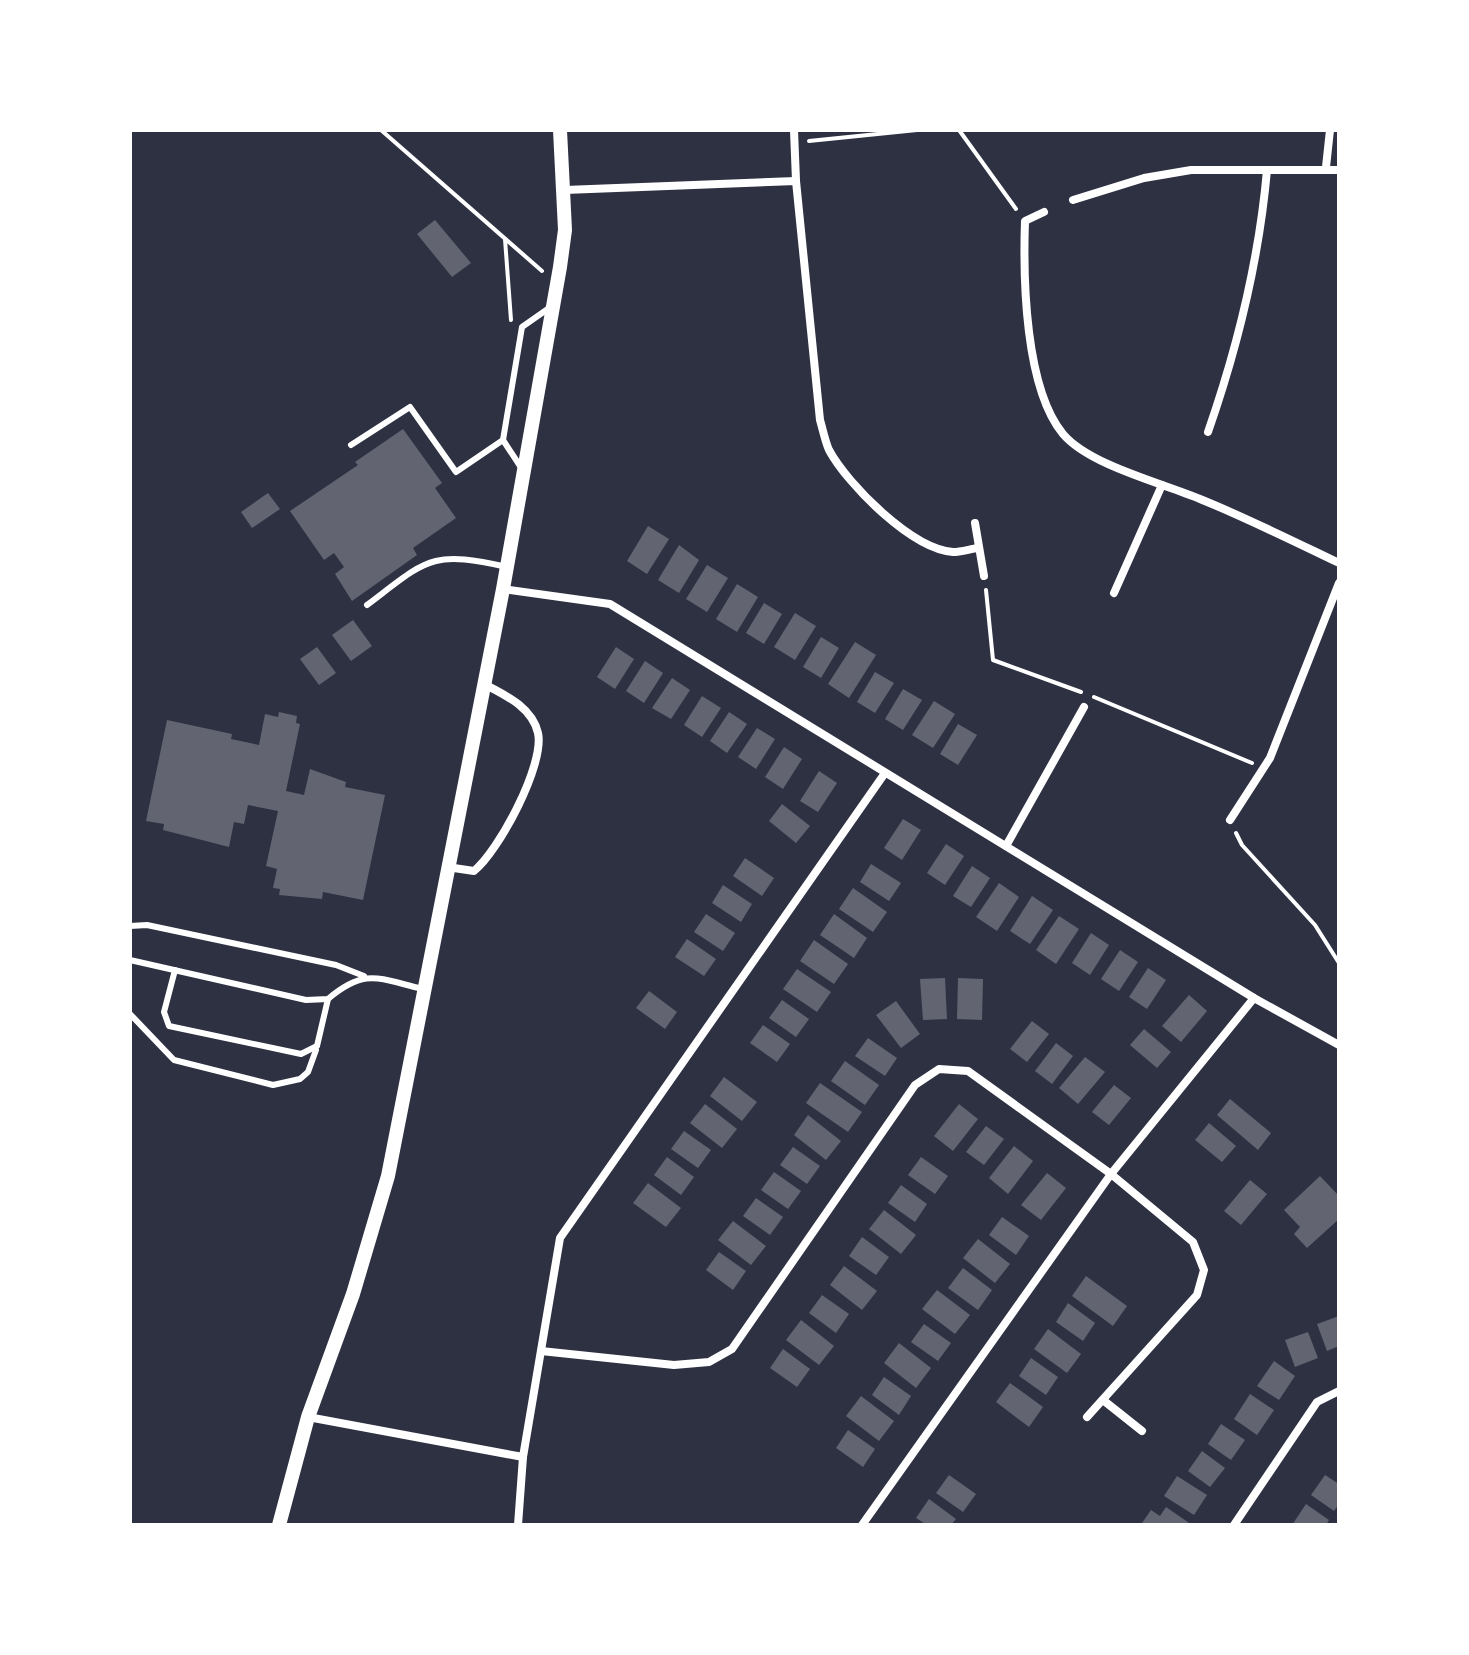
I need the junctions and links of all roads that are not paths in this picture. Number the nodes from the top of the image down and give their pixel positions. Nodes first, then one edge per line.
1 (560, 130) edge
2 (794, 130) edge
3 (1330, 130) edge
4 (1326, 167) junction
5 (1267, 170) junction
6 (1339, 170) edge
7 (796, 181) junction
8 (565, 190) junction
9 (1073, 200) dead end
10 (1044, 212) dead end
11 (554, 305) junction
12 (1208, 432) dead end
13 (503, 440) junction
14 (351, 445) dead end
15 (524, 472) junction
16 (1162, 485) junction
17 (975, 523) dead end
18 (978, 548) junction
19 (1339, 563) edge
20 (507, 567) junction
21 (984, 576) road end
22 (1339, 583) edge
23 (503, 589) junction
24 (1114, 593) dead end
25 (367, 605) dead end
26 (484, 684) junction
27 (1084, 707) dead end
28 (885, 773) junction
29 (1230, 820) road end
30 (1006, 846) junction
31 (447, 867) junction
32 (130, 926) edge
33 (130, 960) edge
34 (175, 970) junction
35 (367, 978) junction
36 (423, 989) junction
37 (1254, 998) junction
38 (328, 999) junction
39 (130, 1014) edge
40 (1339, 1045) edge
41 (317, 1046) junction
42 (1111, 1174) junction
43 (541, 1351) junction
44 (1339, 1391) edge
45 (1103, 1400) junction
46 (308, 1417) junction
47 (1087, 1417) dead end
48 (1142, 1431) dead end
49 (523, 1457) junction
50 (279, 1525) edge
51 (518, 1525) edge
52 (862, 1525) edge
53 (1234, 1525) edge

1 - 8 street
2 - 7 street
3 - 4 street
4 - 5 street
4 - 6 street
5 - 9 street
5 - 12 street
7 - 8 street
7 - 18 street
8 - 11 street
10 - 16 street
11 - 13 lane
11 - 15 street
13 - 14 lane
13 - 15 lane
15 - 20 street
16 - 19 street
16 - 24 street
17 - 18 street
18 - 21 street
20 - 23 street
20 - 25 lane
22 - 29 street
23 - 26 street
23 - 28 street
26 - 31 street
26 - 31 street
27 - 30 street
28 - 30 street
28 - 43 street
30 - 37 street
31 - 36 street
32 - 35 lane
33 - 34 lane
34 - 38 lane
34 - 41 lane
35 - 36 lane
35 - 38 lane
36 - 46 street
37 - 40 street
37 - 42 street
38 - 41 lane
39 - 41 lane
42 - 43 street
42 - 45 street
42 - 52 street
43 - 49 street
44 - 53 street
45 - 47 street
45 - 48 street
46 - 49 street
46 - 50 street
49 - 51 street

